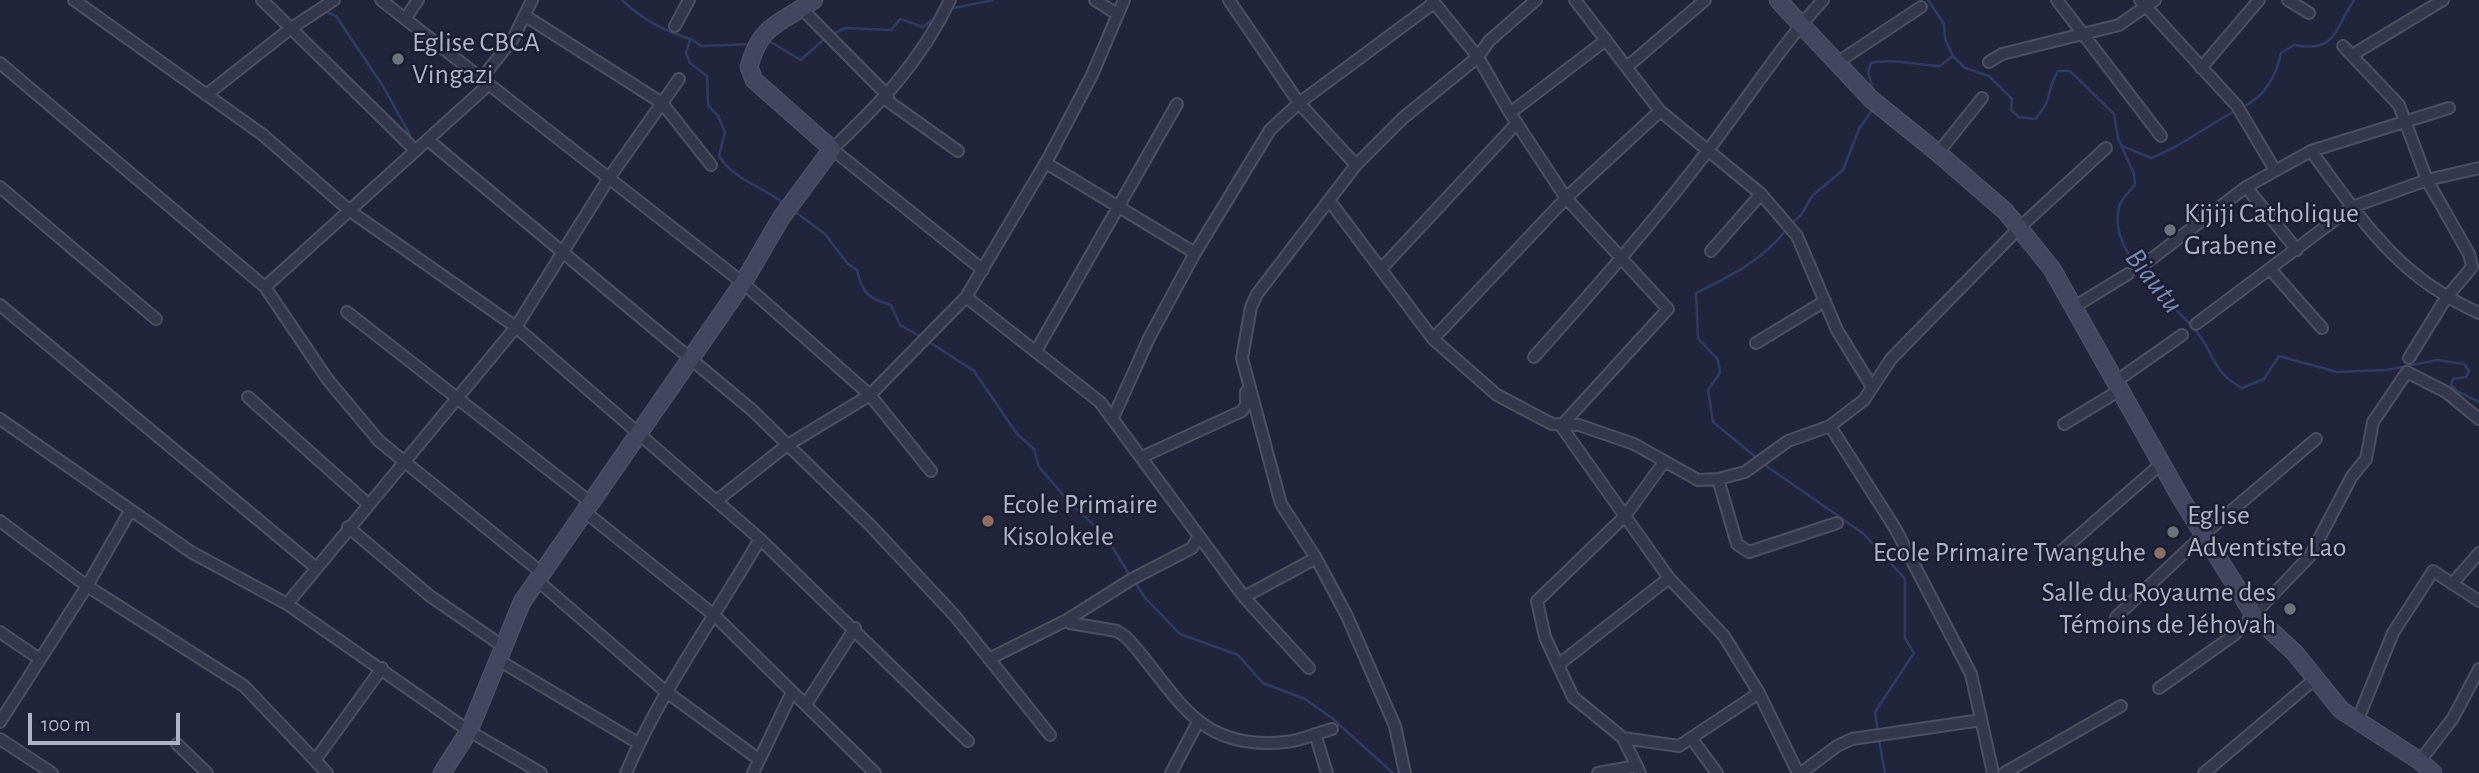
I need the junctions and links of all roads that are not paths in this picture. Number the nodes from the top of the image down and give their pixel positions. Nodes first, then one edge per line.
1 (74, 0) edge
2 (262, 0) edge
3 (334, 0) edge
4 (380, 0) edge
5 (418, 0) edge
6 (532, 0) edge
7 (689, 0) edge
8 (950, 0) edge
9 (1095, 0) edge
10 (1124, 0) edge
11 (1229, 0) edge
12 (1536, 0) edge
13 (1575, 0) edge
14 (1705, 0) edge
15 (1778, 0) edge
16 (1823, 0) edge
17 (2057, 0) edge
18 (2259, 0) edge
19 (2288, 0) edge
20 (2443, 0) edge
21 (1433, 2) edge
22 (2147, 3) edge
23 (808, 4) edge
24 (1921, 7) dead end
25 (2309, 13) dead end
26 (1117, 14) junction
27 (527, 17) junction
28 (405, 19) junction
29 (1800, 25) junction
30 (675, 26) dead end
31 (290, 29) junction
32 (2082, 34) junction
33 (1606, 40) junction
34 (2343, 46) dead end
35 (2352, 55) junction
36 (1478, 57) junction
37 (1839, 62) junction
38 (1989, 62) dead end
39 (0, 63) edge
40 (1628, 66) junction
41 (2202, 68) junction
42 (679, 79) dead end
43 (484, 82) junction
44 (206, 96) junction
45 (1982, 97) dead end
46 (886, 98) junction
47 (662, 103) junction
48 (1300, 103) junction
49 (1177, 104) dead end
50 (2449, 108) dead end
51 (1660, 111) junction
52 (1510, 113) junction
53 (1517, 123) junction
54 (2408, 123) junction
55 (2161, 136) dead end
56 (428, 140) junction
57 (2106, 148) dead end
58 (415, 149) junction
59 (832, 149) junction
60 (958, 151) dead end
61 (2311, 151) junction
62 (1707, 152) junction
63 (1938, 153) junction
64 (1046, 163) junction
65 (711, 165) dead end
66 (1356, 165) junction
67 (2479, 169) edge
68 (2276, 170) junction
69 (609, 178) junction
70 (2427, 180) junction
71 (0, 187) edge
72 (2246, 187) junction
73 (1761, 194) junction
74 (1566, 198) junction
75 (1329, 200) junction
76 (2352, 207) junction
77 (1117, 208) junction
78 (350, 211) junction
79 (2019, 228) junction
80 (2297, 250) junction
81 (1711, 251) dead end
82 (564, 252) junction
83 (2474, 252) edge
84 (1195, 253) junction
85 (1621, 260) junction
86 (2146, 264) dead end
87 (1381, 269) junction
88 (983, 270) junction
89 (2270, 270) junction
90 (2127, 274) dead end
91 (743, 283) junction
92 (265, 287) junction
93 (966, 297) junction
94 (2446, 298) junction
95 (1825, 302) junction
96 (0, 304) edge
97 (2074, 307) junction
98 (347, 312) dead end
99 (2479, 313) edge
100 (156, 319) dead end
101 (2196, 324) dead end
102 (516, 327) junction
103 (2322, 328) dead end
104 (2182, 335) dead end
105 (1433, 339) junction
106 (1756, 343) dead end
107 (1036, 351) junction
108 (1534, 357) dead end
109 (692, 358) junction
110 (2409, 358) dead end
111 (1246, 382) junction
112 (2118, 386) junction
113 (1872, 387) junction
114 (870, 395) junction
115 (248, 397) dead end
116 (458, 398) junction
117 (1113, 418) junction
118 (0, 419) edge
119 (2479, 419) edge
120 (2064, 424) dead end
121 (1561, 426) junction
122 (1830, 426) junction
123 (640, 434) junction
124 (2316, 439) dead end
125 (786, 446) junction
126 (1142, 457) junction
127 (1664, 462) junction
128 (404, 463) junction
129 (2162, 463) junction
130 (931, 471) dead end
131 (1717, 479) junction
132 (716, 501) junction
133 (368, 504) junction
134 (587, 506) junction
135 (130, 511) junction
136 (1625, 516) junction
137 (0, 522) edge
138 (1837, 523) dead end
139 (348, 527) junction
140 (2204, 534) junction
141 (1198, 537) junction
142 (760, 539) junction
143 (2479, 553) edge
144 (2058, 554) dead end
145 (1316, 558) junction
146 (315, 566) junction
147 (540, 577) junction
148 (1670, 578) junction
149 (2452, 584) junction
150 (87, 586) junction
151 (1244, 597) junction
152 (2479, 601) edge
153 (287, 604) junction
154 (2254, 615) junction
155 (715, 616) junction
156 (2116, 617) dead end
157 (1067, 620) junction
158 (855, 628) junction
159 (0, 632) edge
160 (502, 654) junction
161 (38, 658) junction
162 (989, 659) junction
163 (1558, 665) junction
164 (382, 668) junction
165 (1309, 668) dead end
166 (2479, 669) edge
167 (2316, 678) junction
168 (2159, 688) dead end
169 (665, 691) junction
170 (792, 691) junction
171 (1759, 693) junction
172 (806, 704) junction
173 (2121, 706) dead end
174 (2358, 719) junction
175 (1981, 720) junction
176 (0, 722) edge
177 (1198, 722) junction
178 (1332, 729) dead end
179 (469, 731) junction
180 (1315, 734) junction
181 (1050, 735) dead end
182 (1623, 738) junction
183 (1691, 738) junction
184 (0, 739) edge
185 (968, 741) dead end
186 (638, 743) junction
187 (177, 744) dead end
188 (757, 758) junction
189 (316, 759) junction
190 (2425, 768) edge
191 (1638, 770) edge
192 (629, 771) edge
193 (52, 773) edge
194 (207, 773) edge
195 (327, 773) edge
196 (442, 773) edge
197 (541, 773) edge
198 (752, 773) edge
199 (875, 773) edge
200 (1171, 773) edge
201 (1327, 773) edge
202 (1405, 773) edge
203 (1598, 773) edge
204 (1717, 773) edge
205 (1799, 773) edge
206 (1993, 773) edge
207 (2004, 773) edge
208 (2204, 773) edge

1 - 44 street
2 - 31 street
3 - 31 street
4 - 28 street
5 - 28 street
6 - 27 street
7 - 30 street
8 - 46 street
9 - 26 street
10 - 26 street
11 - 48 street
12 - 36 street
13 - 33 street
14 - 40 street
15 - 29 street
16 - 29 street
17 - 32 street
18 - 41 street
19 - 25 street
20 - 35 street
21 - 36 street
21 - 48 street
22 - 32 street
22 - 41 street
23 - 46 street
23 - 59 street
24 - 37 street
26 - 64 street
27 - 43 street
27 - 47 street
28 - 43 street
29 - 37 street
29 - 62 street
31 - 44 street
31 - 58 street
32 - 38 street
32 - 55 street
33 - 40 street
33 - 52 street
34 - 35 street
35 - 54 street
36 - 52 street
36 - 66 street
37 - 63 street
39 - 92 street
40 - 51 street
41 - 68 street
42 - 47 street
43 - 56 street
43 - 69 street
44 - 78 street
45 - 63 street
46 - 59 street
46 - 60 street
47 - 65 street
47 - 69 street
48 - 66 street
48 - 84 street
49 - 77 street
50 - 54 street
51 - 62 street
51 - 74 street
52 - 53 street
53 - 74 street
53 - 87 street
54 - 61 street
54 - 70 street
56 - 58 street
56 - 82 street
57 - 79 street
58 - 78 street
59 - 88 street
59 - 91 street
61 - 68 street
61 - 76 street
62 - 73 street
62 - 85 street
63 - 79 street
64 - 77 street
64 - 88 street
66 - 75 street
67 - 70 street
68 - 72 street
69 - 82 street
69 - 91 street
70 - 76 street
70 - 83 street
71 - 100 street
72 - 80 street
72 - 86 street
73 - 81 street
73 - 95 street
74 - 85 street
74 - 105 street
75 - 87 street
75 - 111 street
76 - 80 street
76 - 94 street
77 - 84 street
77 - 107 street
78 - 92 street
78 - 102 street
79 - 97 street
79 - 113 street
80 - 89 street
82 - 102 street
82 - 109 street
83 - 94 street
84 - 117 street
85 - 108 street
85 - 121 street
87 - 105 street
88 - 93 street
89 - 101 street
89 - 103 street
90 - 97 street
91 - 109 street
91 - 114 street
92 - 128 street
93 - 107 street
93 - 114 street
94 - 99 street
94 - 110 street
95 - 106 street
95 - 113 street
96 - 146 street
97 - 112 street
98 - 116 street
102 - 116 street
102 - 123 street
104 - 112 street
105 - 121 street
107 - 117 street
109 - 123 street
109 - 125 street
111 - 126 street
111 - 145 street
112 - 120 street
112 - 129 street
113 - 122 street
114 - 125 street
114 - 130 street
115 - 133 street
116 - 128 street
116 - 134 street
117 - 126 street
118 - 135 street
119 - 154 street
121 - 127 street
121 - 136 street
122 - 131 street
122 - 175 street
123 - 132 street
123 - 134 street
124 - 140 street
125 - 132 street
125 - 162 street
126 - 141 street
127 - 131 street
127 - 136 street
128 - 133 street
128 - 147 street
129 - 140 street
129 - 144 street
131 - 138 street
132 - 142 street
133 - 139 street
134 - 147 street
134 - 155 street
135 - 150 street
135 - 153 street
136 - 148 street
136 - 163 street
137 - 150 street
139 - 146 street
139 - 160 street
140 - 154 street
140 - 156 street
141 - 151 street
141 - 157 street
142 - 155 street
142 - 158 street
143 - 149 street
145 - 151 street
145 - 202 street
146 - 153 street
147 - 160 street
147 - 169 street
148 - 163 street
148 - 171 street
149 - 152 street
149 - 174 street
150 - 161 street
150 - 189 street
151 - 165 street
153 - 164 street
154 - 167 street
154 - 168 street
155 - 169 street
155 - 170 street
157 - 162 street
157 - 177 street
158 - 172 street
158 - 185 street
159 - 161 street
160 - 179 street
160 - 186 street
161 - 176 street
162 - 181 street
163 - 182 street
164 - 179 street
164 - 189 street
166 - 190 street
167 - 174 street
167 - 208 street
169 - 186 street
169 - 188 street
170 - 172 street
170 - 188 street
171 - 183 street
171 - 205 street
172 - 199 street
173 - 207 street
174 - 190 street
175 - 205 street
175 - 206 street
177 - 180 street
177 - 200 street
178 - 180 street
179 - 196 street
179 - 197 street
180 - 201 street
182 - 183 street
182 - 191 street
183 - 204 street
184 - 193 street
186 - 192 street
187 - 194 street
188 - 198 street
189 - 195 street
191 - 203 street

